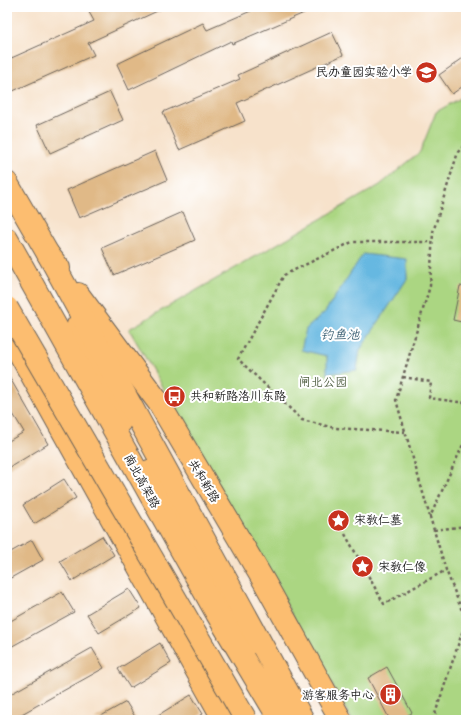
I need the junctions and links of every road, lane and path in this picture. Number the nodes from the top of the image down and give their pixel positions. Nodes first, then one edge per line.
1 (466, 144) edge
2 (7, 183) edge
3 (7, 239) edge
4 (432, 242) junction
5 (48, 254) junction
6 (7, 308) edge
7 (7, 331) edge
8 (403, 377) junction
9 (466, 404) edge
10 (405, 432) junction
11 (466, 438) edge
12 (430, 517) junction
13 (466, 526) edge
14 (434, 530) junction
15 (344, 534) dead end
16 (446, 570) junction
17 (466, 621) edge
18 (224, 720) edge
19 (246, 720) edge
20 (280, 720) edge
21 (294, 720) edge
22 (303, 720) edge
23 (341, 720) edge
24 (433, 720) edge

1 - 4 path
2 - 5 main road, 共和新路
3 - 20 main road, 南北高架路
4 - 8 path
4 - 10 path
5 - 21 main road, 共和新路
5 - 22 main road
5 - 23 main road, 共和新路
6 - 19 main road, bridge
7 - 18 main road
8 - 9 path
8 - 10 path
10 - 12 path
11 - 12 path
12 - 14 path
13 - 14 path
14 - 16 path
15 - 16 path
16 - 17 path
17 - 24 path

